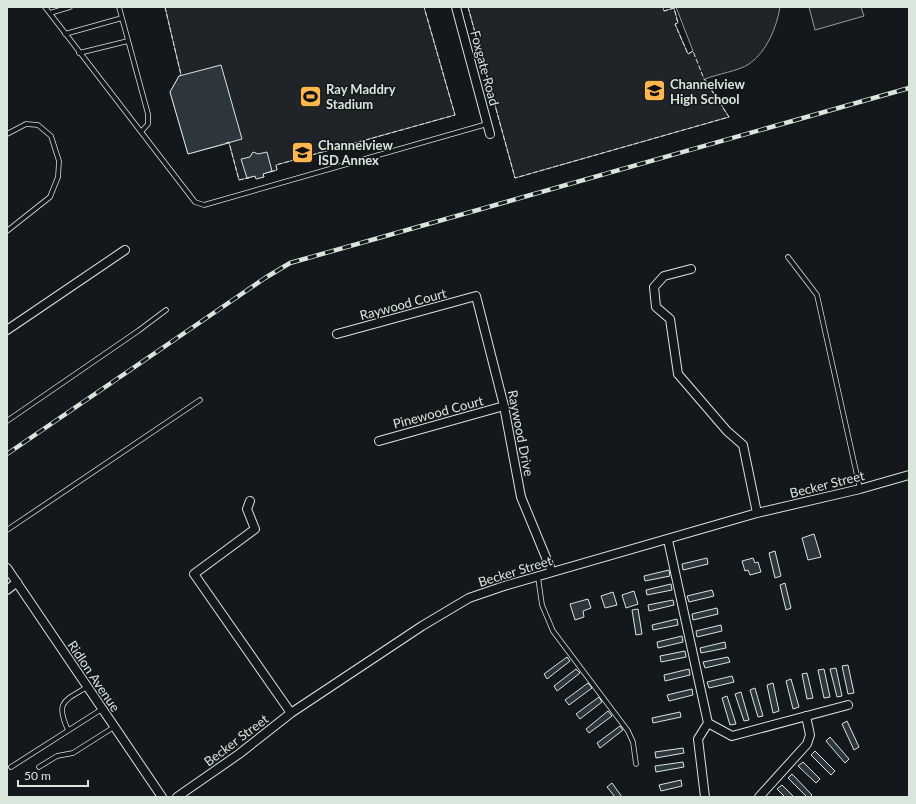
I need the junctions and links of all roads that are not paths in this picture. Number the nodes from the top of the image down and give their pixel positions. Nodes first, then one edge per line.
1 (45, 7) edge
2 (70, 7) edge
3 (119, 7) edge
4 (456, 7) edge
5 (50, 13) junction
6 (122, 18) junction
7 (65, 34) junction
8 (128, 41) junction
9 (79, 53) junction
10 (487, 124) junction
11 (141, 132) junction
12 (7, 134) edge
13 (490, 134) dead end
14 (7, 231) edge
15 (125, 250) dead end
16 (788, 257) dead end
17 (691, 269) dead end
18 (476, 296) joint
19 (166, 310) dead end
20 (7, 330) edge
21 (337, 334) dead end
22 (200, 400) dead end
23 (504, 406) junction
24 (7, 420) edge
25 (379, 441) dead end
26 (909, 475) edge
27 (860, 489) junction
28 (250, 501) dead end
29 (757, 513) junction
30 (7, 530) edge
31 (668, 540) junction
32 (7, 568) edge
33 (552, 572) junction
34 (538, 576) junction
35 (17, 582) junction
36 (7, 590) edge
37 (87, 686) junction
38 (848, 705) dead end
39 (102, 709) junction
40 (291, 713) junction
41 (806, 716) junction
42 (708, 723) junction
43 (114, 727) junction
44 (68, 730) junction
45 (636, 764) dead end
46 (11, 767) dead end
47 (39, 767) dead end
48 (162, 797) edge
49 (177, 797) edge
50 (705, 797) edge
51 (759, 797) edge

1 - 5 lane
2 - 5 lane
3 - 6 lane
4 - 10 street, Foxgate Road
5 - 7 lane
6 - 7 lane
6 - 8 lane
7 - 9 lane
8 - 9 lane
8 - 11 lane
9 - 11 lane
10 - 11 lane
10 - 13 street, Foxgate Road
12 - 14 lane
15 - 20 street
16 - 27 lane
17 - 29 street
18 - 21 street, Raywood Court
18 - 23 street, Raywood Drive
19 - 24 lane
22 - 30 lane
23 - 25 street, Pinewood Court
23 - 33 street, Raywood Drive
26 - 27 street, Becker Street
27 - 29 street, Becker Street
28 - 40 street
29 - 31 street, Becker Street
31 - 33 street, Becker Street
31 - 42 street
32 - 35 street, Ridlon Avenue
33 - 34 street, Becker Street
34 - 40 street, Becker Street
34 - 45 lane
35 - 36 street
35 - 37 street, Ridlon Avenue
37 - 39 street, Ridlon Avenue
37 - 44 lane
38 - 41 street
39 - 43 street, Ridlon Avenue
39 - 44 lane
40 - 49 street, Becker Street
41 - 42 street
41 - 51 street
42 - 50 street
43 - 47 lane
43 - 48 street, Ridlon Avenue
44 - 46 lane

